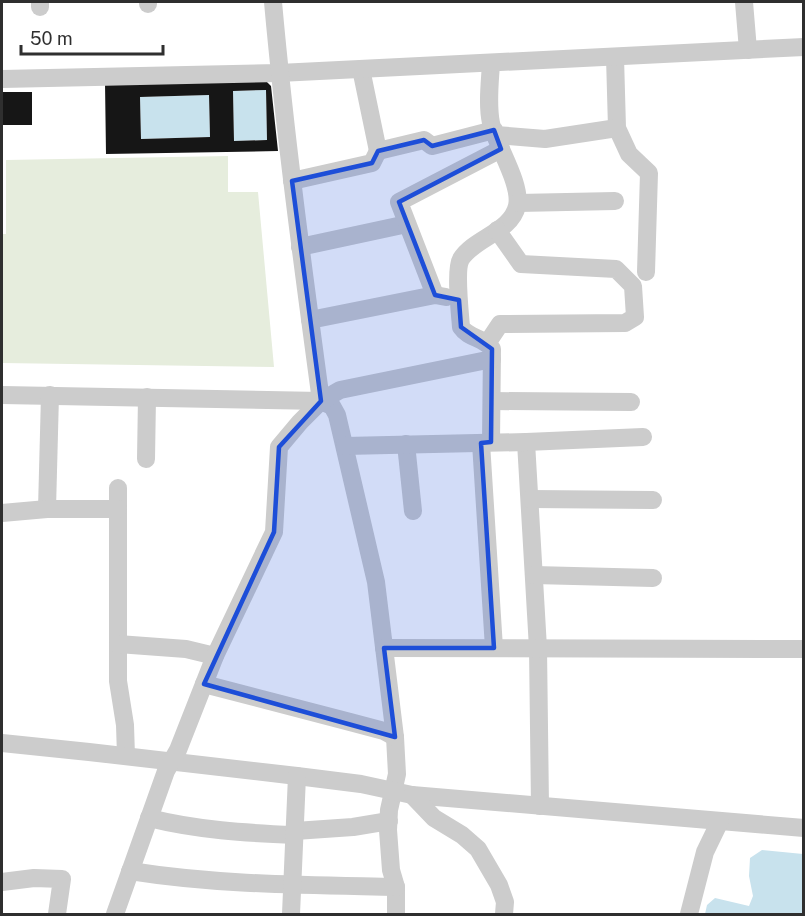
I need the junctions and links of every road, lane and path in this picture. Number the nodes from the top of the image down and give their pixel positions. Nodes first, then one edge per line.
1 (273, 2) edge
2 (744, 2) edge
3 (804, 47) edge
4 (748, 50) junction
5 (615, 57) junction
6 (491, 63) junction
7 (361, 69) junction
8 (279, 74) junction
9 (2, 79) edge
10 (617, 128) junction
11 (497, 138) junction
12 (378, 151) junction
13 (292, 182) junction
14 (615, 201) dead end
15 (518, 203) junction
16 (407, 224) junction
17 (497, 230) junction
18 (300, 247) junction
19 (646, 272) dead end
20 (435, 295) junction
21 (459, 300) junction
22 (310, 320) junction
23 (490, 351) junction
24 (2, 395) edge
25 (50, 395) junction
26 (147, 397) junction
27 (321, 401) junction
28 (492, 401) junction
29 (631, 402) dead end
30 (643, 437) dead end
31 (486, 442) junction
32 (526, 442) junction
33 (406, 444) junction
34 (345, 446) junction
35 (146, 459) dead end
36 (118, 488) dead end
37 (530, 499) junction
38 (653, 500) dead end
39 (118, 508) junction
40 (47, 509) junction
41 (413, 511) dead end
42 (2, 513) edge
43 (534, 575) junction
44 (653, 578) dead end
45 (118, 644) junction
46 (384, 648) junction
47 (494, 648) junction
48 (538, 648) junction
49 (804, 649) edge
50 (215, 656) junction
51 (204, 684) junction
52 (395, 737) junction
53 (2, 743) edge
54 (126, 756) junction
55 (172, 761) junction
56 (297, 776) junction
57 (403, 793) junction
58 (540, 806) junction
59 (149, 818) junction
60 (389, 821) junction
61 (720, 821) junction
62 (804, 828) edge
63 (295, 833) junction
64 (130, 871) junction
65 (2, 882) edge
66 (293, 884) junction
67 (396, 887) junction
68 (57, 915) edge
69 (115, 915) edge
70 (291, 915) edge
71 (396, 915) edge
72 (504, 915) edge
73 (689, 915) edge

1 - 8 street
2 - 4 street
3 - 4 street
4 - 5 street
5 - 6 street
5 - 10 street
6 - 7 street
6 - 11 street
7 - 8 street
7 - 12 street
8 - 9 street
8 - 13 street
10 - 11 street
10 - 19 street
11 - 12 street
11 - 15 street
11 - 16 street
12 - 13 street
13 - 18 street
14 - 15 street
15 - 17 street
16 - 18 street
16 - 20 street
17 - 21 street
17 - 23 street
18 - 22 street
20 - 21 street
20 - 22 street
21 - 23 street
22 - 27 street
23 - 27 street
23 - 28 street
24 - 25 street
25 - 26 street
25 - 40 street
26 - 27 street
26 - 35 street
27 - 34 street
27 - 50 street
28 - 29 street
28 - 31 street
30 - 32 street
31 - 32 street
31 - 33 street
31 - 47 street
32 - 37 street
33 - 34 street
33 - 41 street
34 - 46 street
36 - 39 street
37 - 38 street
37 - 43 street
39 - 40 street
39 - 45 street
40 - 42 street
43 - 44 street
43 - 48 street
45 - 50 street
45 - 54 street
46 - 47 street
46 - 52 street
47 - 48 street
48 - 49 street
48 - 58 street
50 - 51 street
51 - 52 street
51 - 55 street
52 - 57 street
53 - 54 street
54 - 55 street
55 - 56 street
55 - 59 street
56 - 57 street
56 - 63 street
57 - 58 street
57 - 60 street
57 - 72 street
58 - 61 street
59 - 63 street
59 - 64 street
60 - 63 street
60 - 67 street
61 - 62 street
61 - 73 street
63 - 66 street
64 - 66 street
64 - 69 street
65 - 68 street
66 - 67 street
66 - 70 street
67 - 71 street

